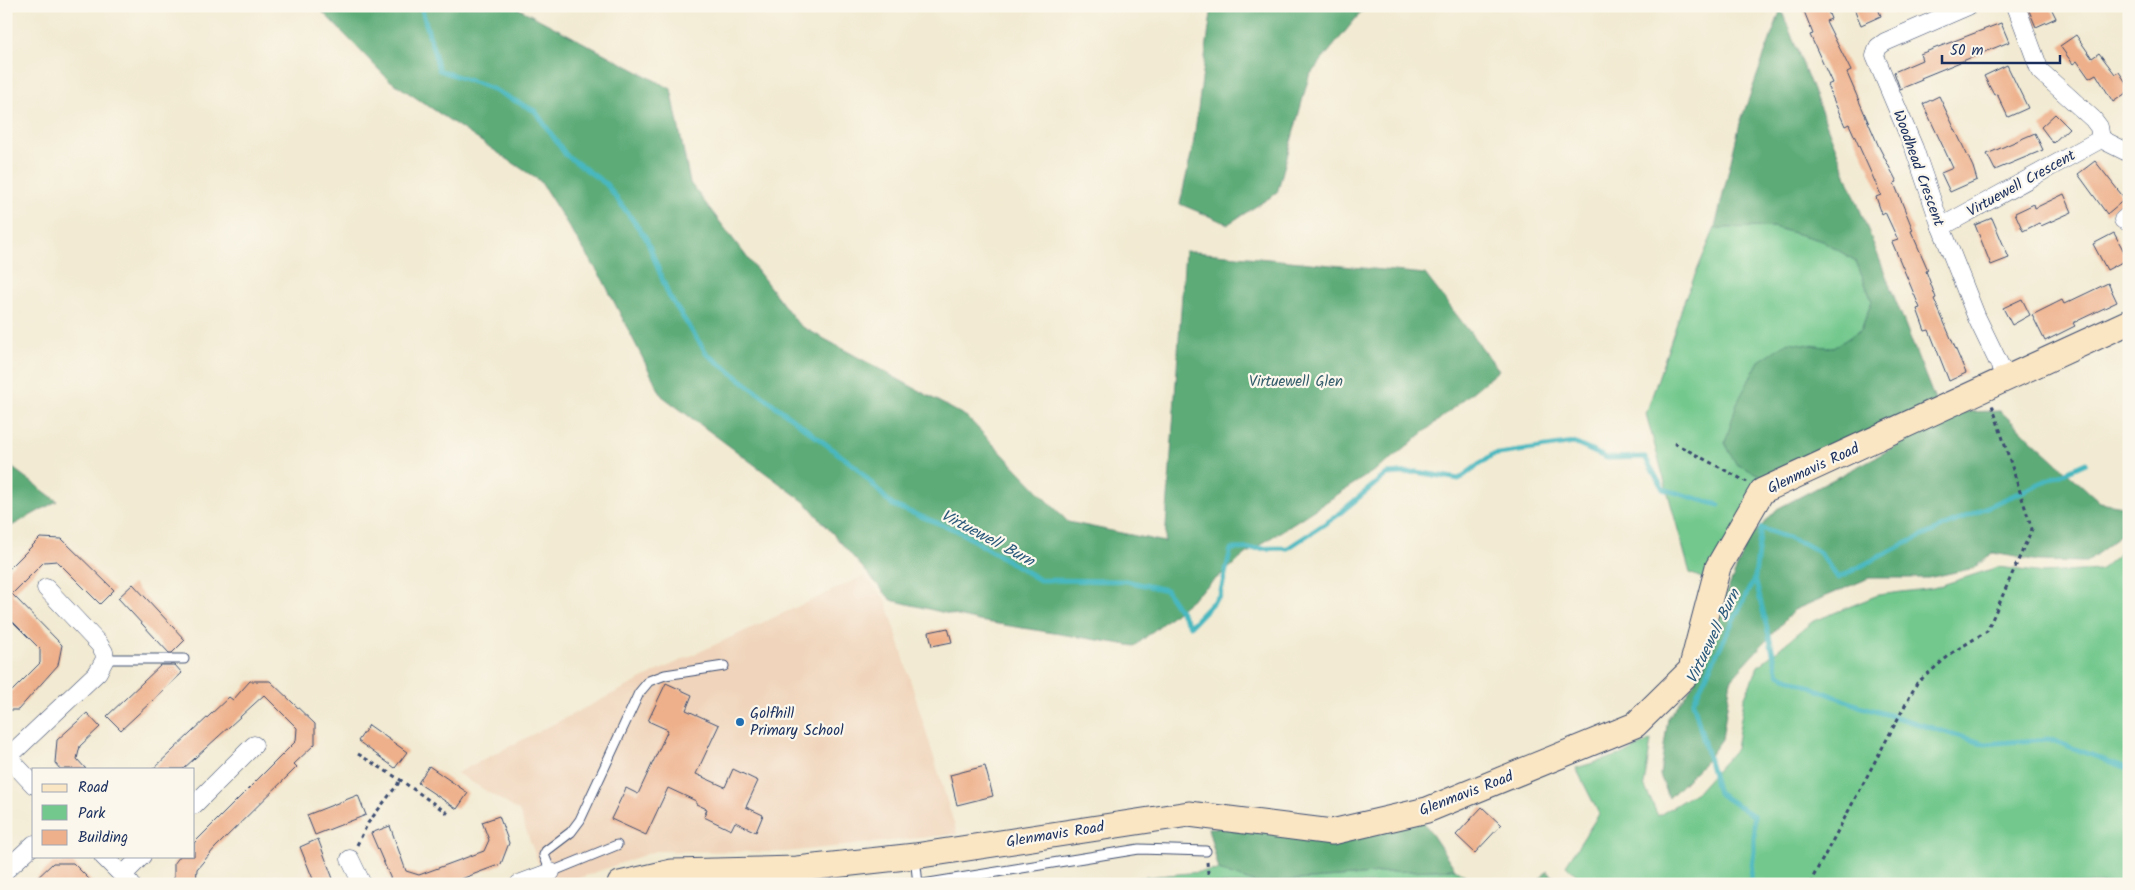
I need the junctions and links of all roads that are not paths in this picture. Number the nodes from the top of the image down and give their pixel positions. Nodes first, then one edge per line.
1 (1968, 6) edge
2 (2016, 6) edge
3 (2101, 139) junction
4 (2129, 153) edge
5 (1941, 227) junction
6 (2129, 322) edge
7 (1996, 383) junction
8 (46, 588) dead end
9 (105, 659) junction
10 (184, 659) dead end
11 (724, 666) dead end
12 (254, 745) dead end
13 (7, 756) edge
14 (32, 783) edge
15 (195, 804) edge
16 (617, 845) dead end
17 (32, 846) edge
18 (1206, 851) road end
19 (915, 856) junction
20 (105, 858) edge
21 (141, 858) edge
22 (350, 859) road end
23 (6, 870) edge
24 (551, 872) junction
25 (127, 879) edge
26 (362, 884) edge
27 (519, 884) edge
28 (620, 884) edge
29 (918, 884) edge
30 (923, 884) edge

1 - 5 street, Woodhead Crescent
2 - 3 street
3 - 4 street
3 - 5 street, Virtuewell Crescent
5 - 7 street, Woodhead Crescent
6 - 7 main road, Glenmavis Road
7 - 19 main road, Glenmavis Road
8 - 9 street
9 - 10 lane
9 - 13 street
11 - 24 lane
12 - 15 street
13 - 14 street
16 - 24 lane
17 - 23 street
18 - 30 lane
19 - 28 main road, Glenmavis Road
19 - 29 lane
20 - 25 street
21 - 25 street
22 - 26 street
24 - 27 street

